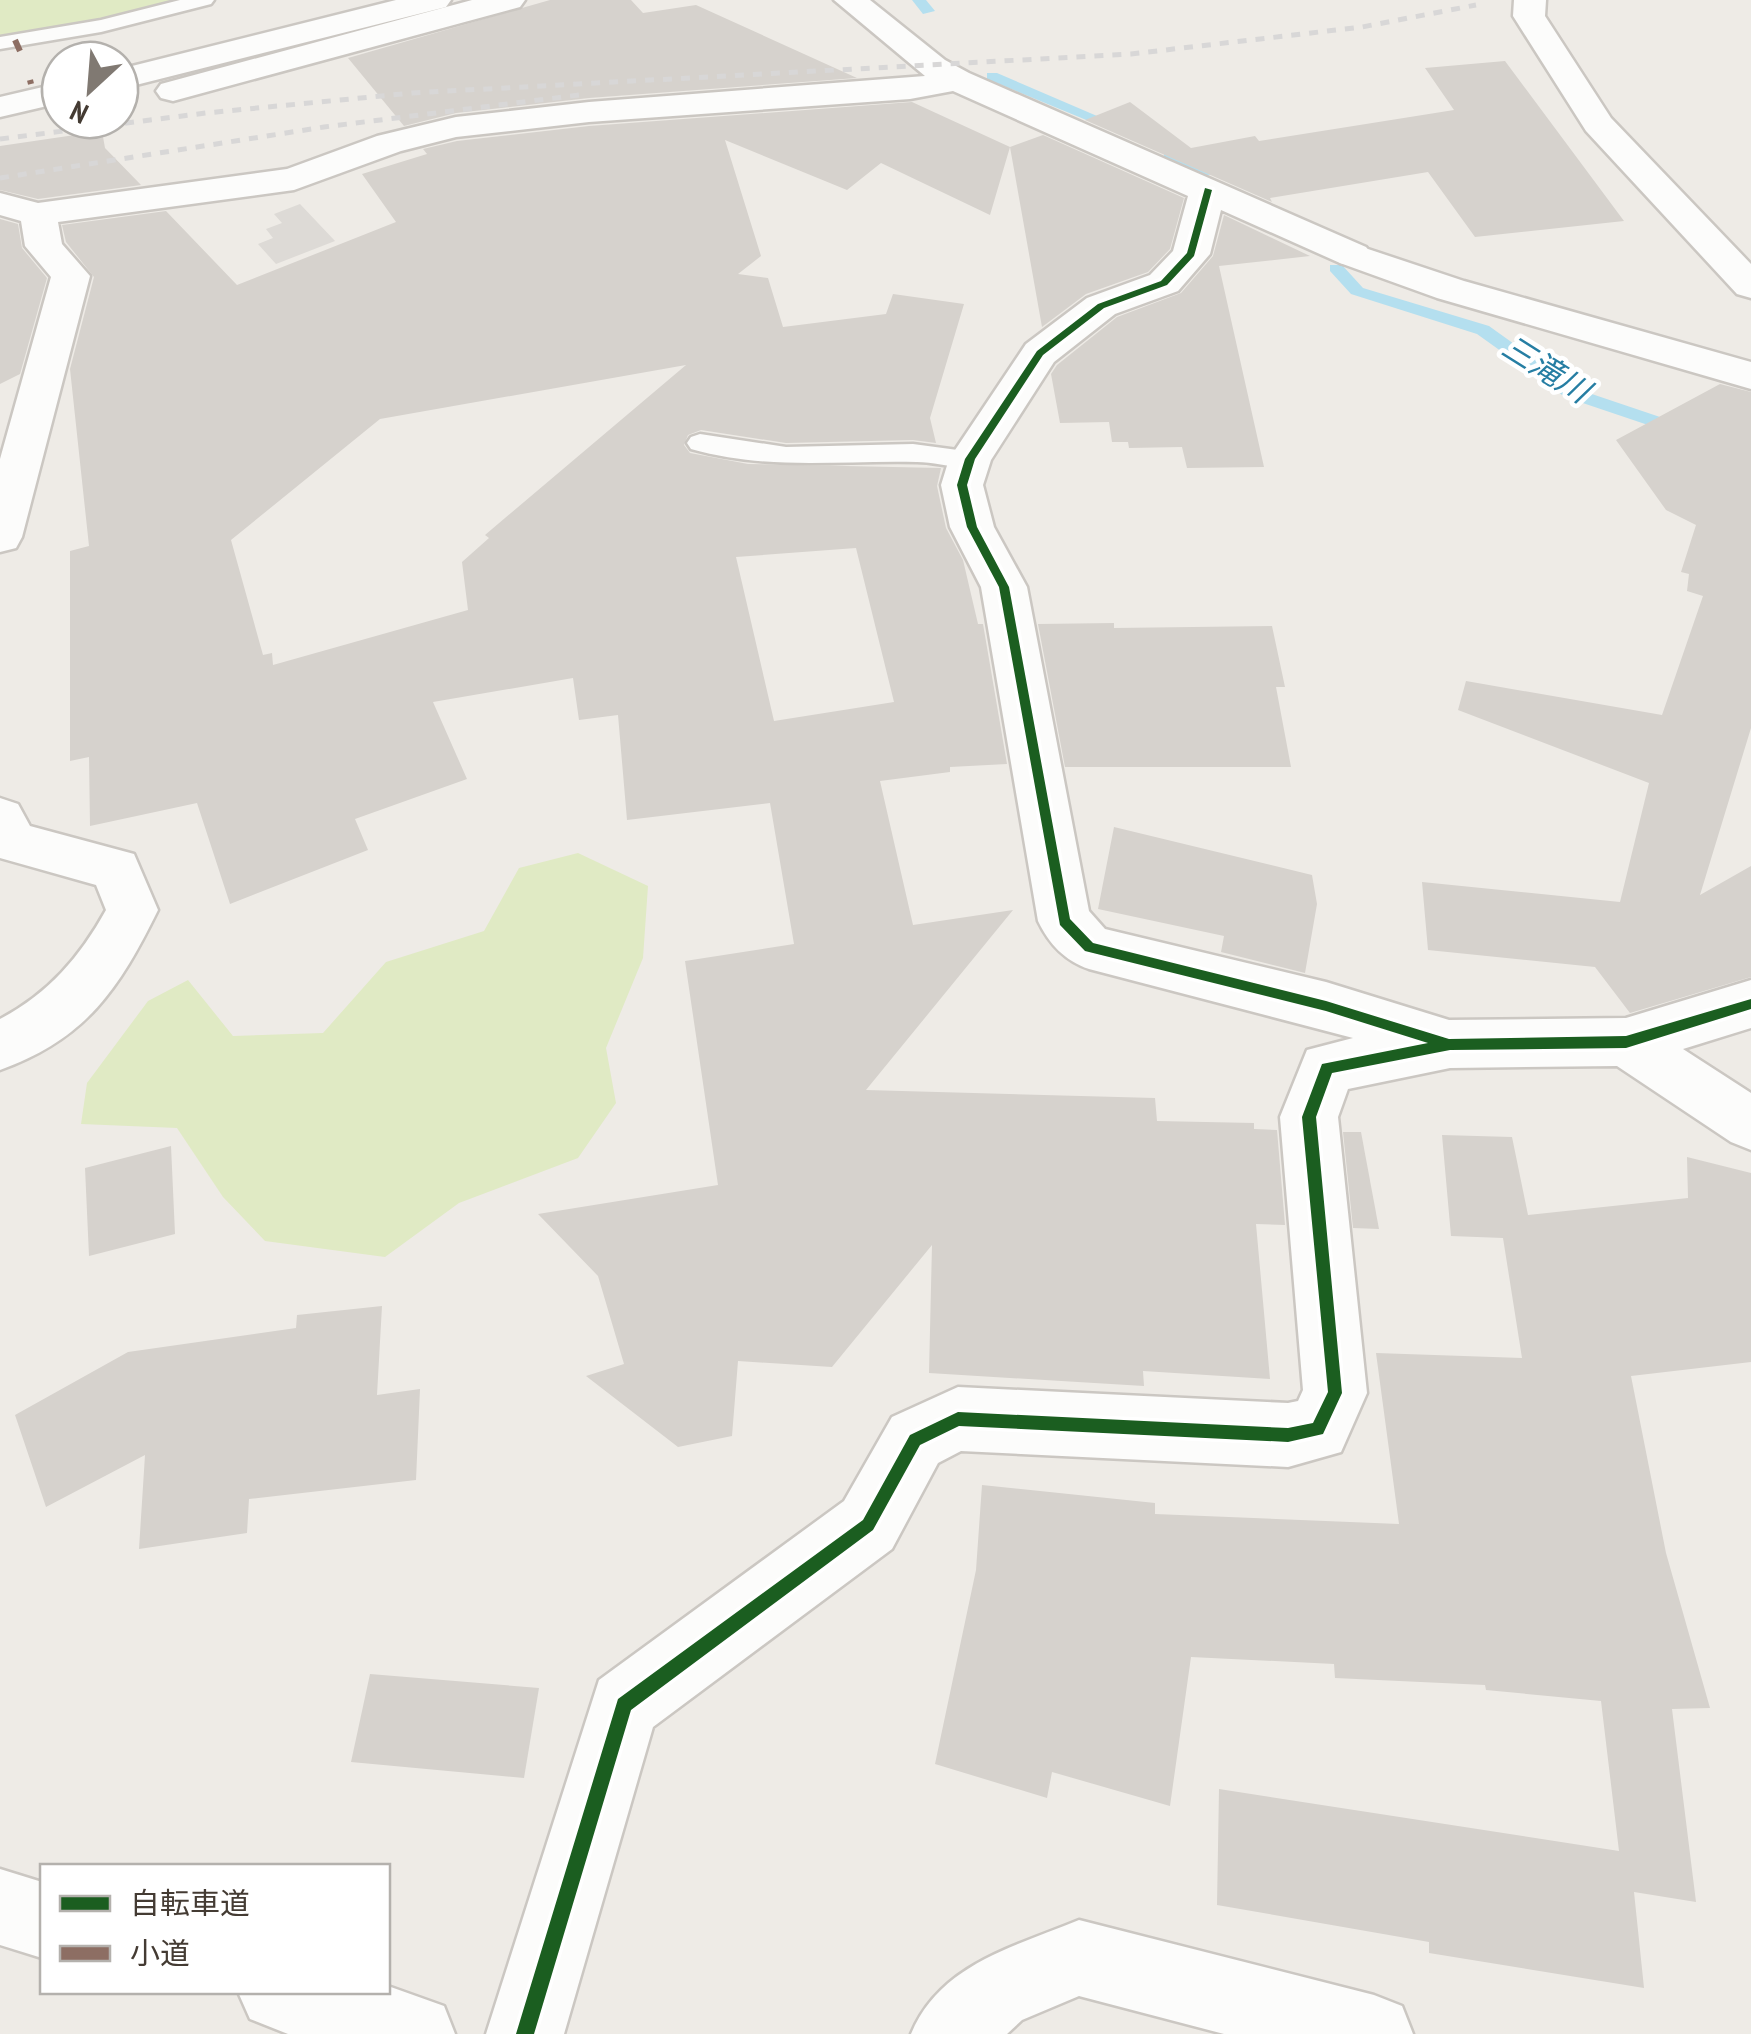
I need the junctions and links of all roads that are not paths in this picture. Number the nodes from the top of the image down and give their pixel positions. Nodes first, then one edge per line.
1 (204, 0) edge
2 (436, 0) edge
3 (508, 0) edge
4 (850, 0) edge
5 (1530, 0) edge
6 (0, 43) edge
7 (140, 75) edge
8 (957, 80) junction
9 (173, 91) dead end
10 (40, 98) edge
11 (0, 107) edge
12 (1208, 190) junction
13 (19, 209) edge
14 (1751, 286) edge
15 (1751, 376) edge
16 (700, 443) dead end
17 (970, 459) junction
18 (0, 537) edge
19 (0, 818) edge
20 (1751, 1004) edge
21 (1626, 1042) junction
22 (1450, 1044) junction
23 (0, 1046) edge
24 (1751, 1124) edge
25 (0, 1907) edge
26 (40, 1919) edge
27 (284, 1994) edge
28 (416, 2034) edge
29 (525, 2034) edge
30 (950, 2034) edge
31 (1374, 2034) edge

1 - 6 lane
2 - 7 street
3 - 9 street
4 - 8 street
5 - 14 street
8 - 12 street
8 - 13 street
10 - 11 street
12 - 15 street
12 - 17 street
13 - 18 street
16 - 17 lane
17 - 22 street
19 - 23 street
20 - 21 street
21 - 22 street
21 - 24 street
22 - 29 street
25 - 26 street
27 - 28 street
30 - 31 street

